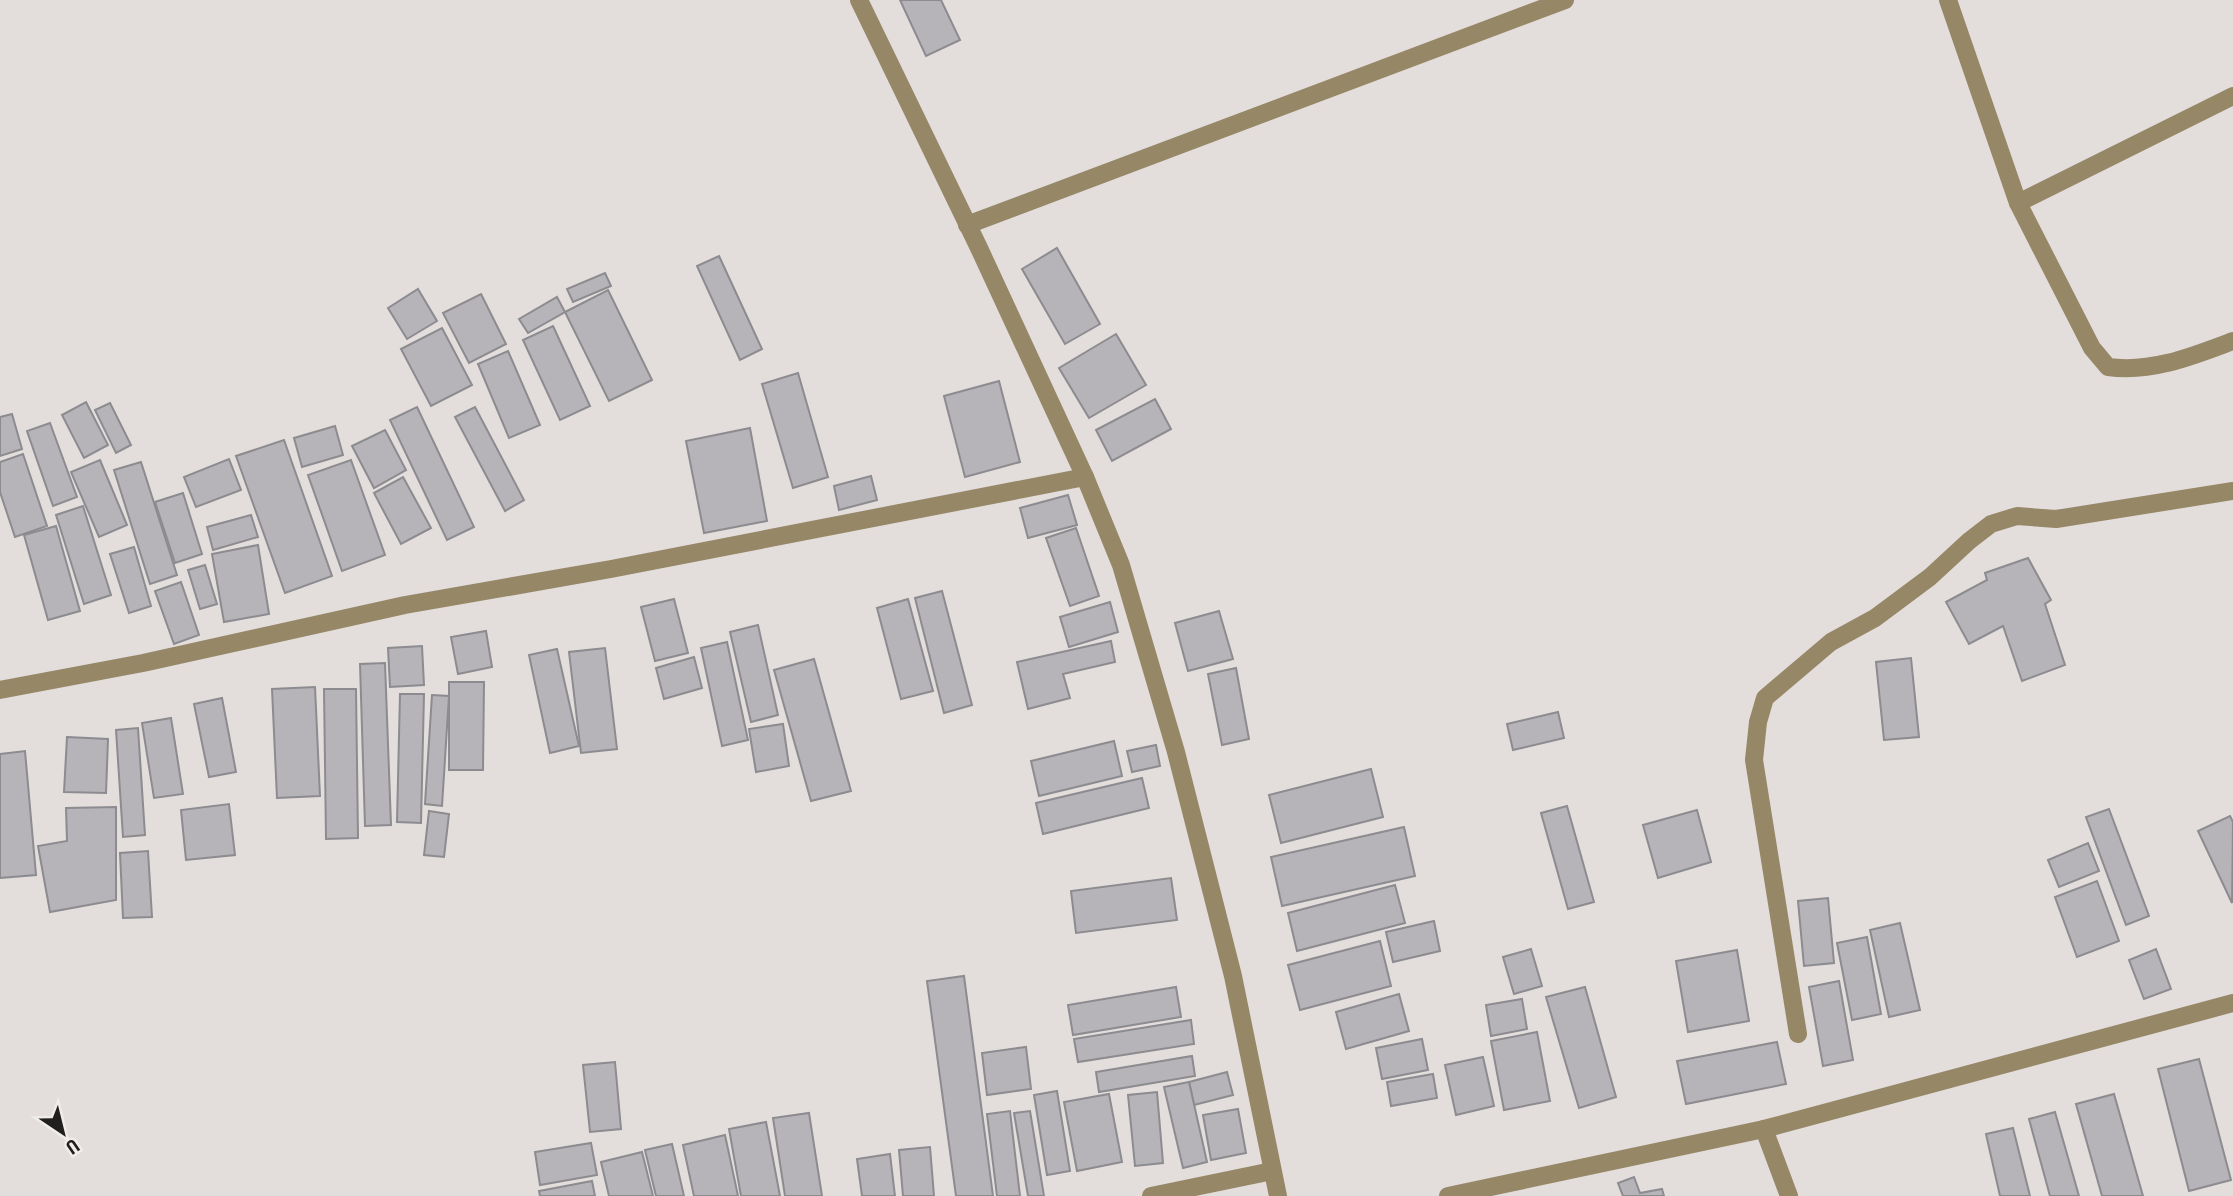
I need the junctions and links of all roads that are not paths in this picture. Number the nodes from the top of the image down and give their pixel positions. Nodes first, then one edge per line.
1 (859, 0) edge
2 (1565, 0) edge
3 (1948, 0) edge
4 (2233, 96) edge
5 (2018, 203) junction
6 (967, 225) junction
7 (2233, 341) edge
8 (1085, 477) junction
9 (2233, 491) edge
10 (0, 690) edge
11 (2233, 1003) edge
12 (1798, 1034) dead end
13 (1764, 1129) junction
14 (1272, 1171) junction
15 (1151, 1196) edge
16 (1278, 1196) edge
17 (1448, 1196) edge
18 (1789, 1196) edge

1 - 6 street
2 - 6 street
3 - 5 street
4 - 5 street
5 - 7 street
6 - 8 street
8 - 10 street
8 - 14 street
9 - 12 street
11 - 13 street
13 - 17 street
13 - 18 street
14 - 15 street
14 - 16 street

